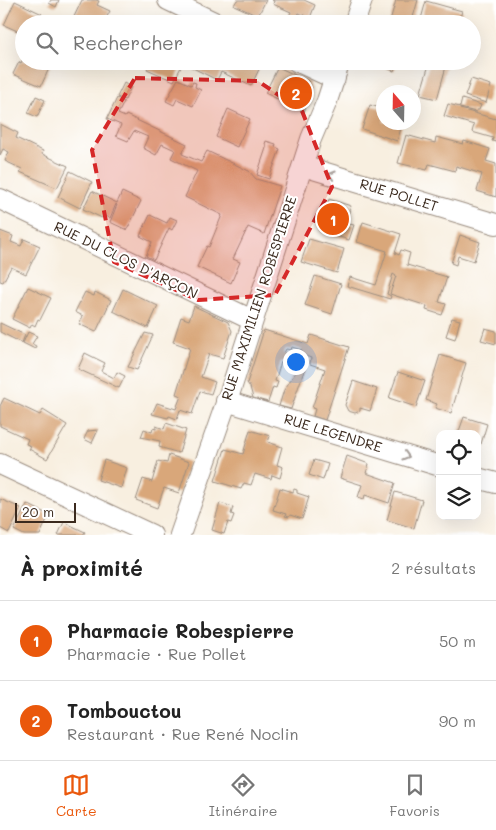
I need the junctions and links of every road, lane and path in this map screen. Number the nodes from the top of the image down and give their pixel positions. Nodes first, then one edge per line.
1 (168, 0) edge
2 (362, 0) edge
3 (199, 15) edge
4 (357, 15) edge
5 (337, 70) edge
6 (303, 166) junction
7 (0, 199) edge
8 (496, 224) edge
9 (252, 320) junction
10 (226, 401) junction
11 (0, 464) edge
12 (436, 465) edge
13 (481, 479) edge
14 (496, 484) edge
15 (152, 535) edge
16 (180, 535) edge

1 - 3 street
2 - 4 street
5 - 6 street, RUE MAXIMILIEN ROBESPIERRE
8 -> 6 street, RUE POLLET
6 - 9 street, RUE MAXIMILIEN ROBESPIERRE
7 - 9 street, RUE DU CLOS D'ARÇON
9 - 10 street, RUE MAXIMILIEN ROBESPIERRE
10 -> 12 street, RUE LEGENDRE
10 - 16 street, RUE MAXIMILIEN ROBESPIERRE
11 - 15 street
13 - 14 street

